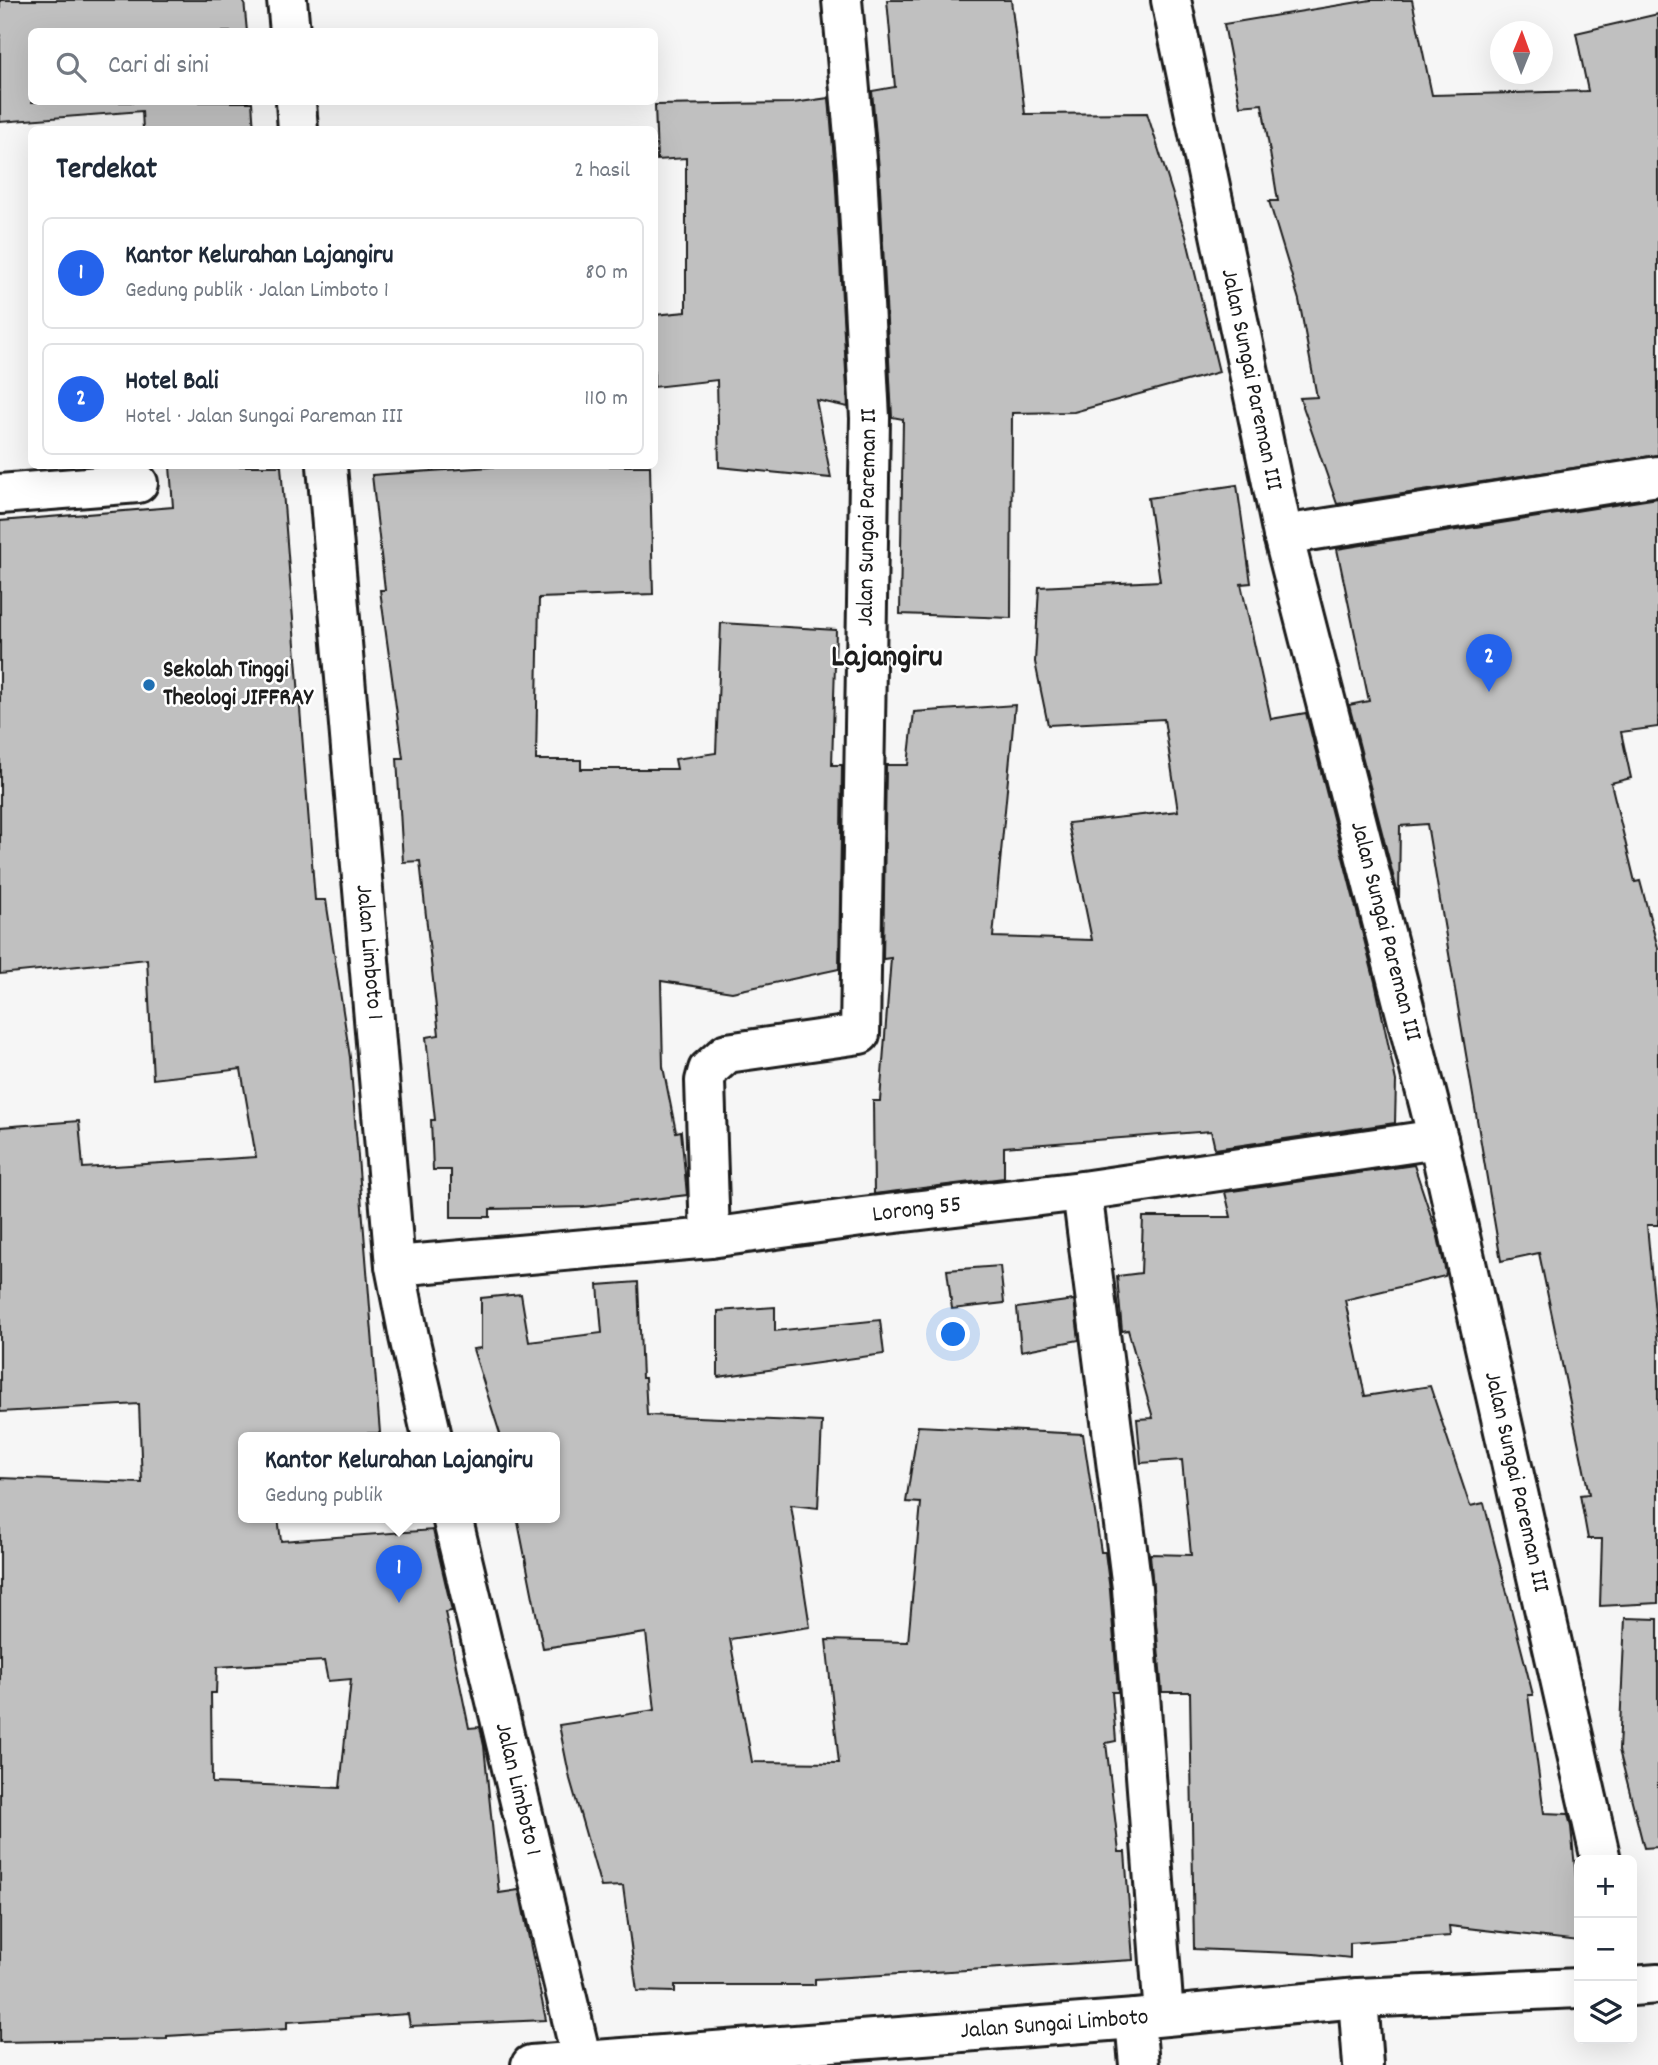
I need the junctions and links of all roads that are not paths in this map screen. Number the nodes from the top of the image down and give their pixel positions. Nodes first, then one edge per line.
1 (287, 0) edge
2 (842, 0) edge
3 (1171, 0) edge
4 (290, 28) edge
5 (296, 105) edge
6 (298, 126) edge
7 (327, 469) edge
8 (1658, 476) edge
9 (138, 483) dead end
10 (0, 494) edge
11 (1283, 535) junction
12 (1438, 1139) junction
13 (1082, 1191) junction
14 (710, 1238) junction
15 (395, 1266) junction
16 (431, 1432) edge
17 (453, 1523) edge
18 (1600, 1855) edge
19 (1658, 1984) edge
20 (1637, 1986) edge
21 (1574, 1988) edge
22 (1358, 1998) junction
23 (1150, 2018) junction
24 (582, 2061) junction
25 (531, 2065) edge
26 (1139, 2065) edge
27 (1363, 2065) edge

1 - 4 street
2 - 14 street, Jalan Sungai Pareman II
3 - 11 street, Jalan Sungai Pareman III
5 - 6 street
7 - 15 street, Jalan Limboto 1
8 - 11 street
9 - 10 street
11 - 12 street, Jalan Sungai Pareman III
12 - 13 street, Lorong 55
12 - 18 street, Jalan Sungai Pareman III
13 - 14 street, Lorong 55
13 - 23 street
14 - 15 street, Lorong 55
15 - 16 street, Jalan Limboto 1
17 - 24 street, Jalan Limboto 1
19 - 20 street
21 - 22 street, Jalan Sungai Limboto
22 - 23 street, Jalan Sungai Limboto
22 - 27 street
23 - 24 street, Jalan Sungai Limboto
23 - 26 street
24 - 25 street, Jalan Sungai Limboto

